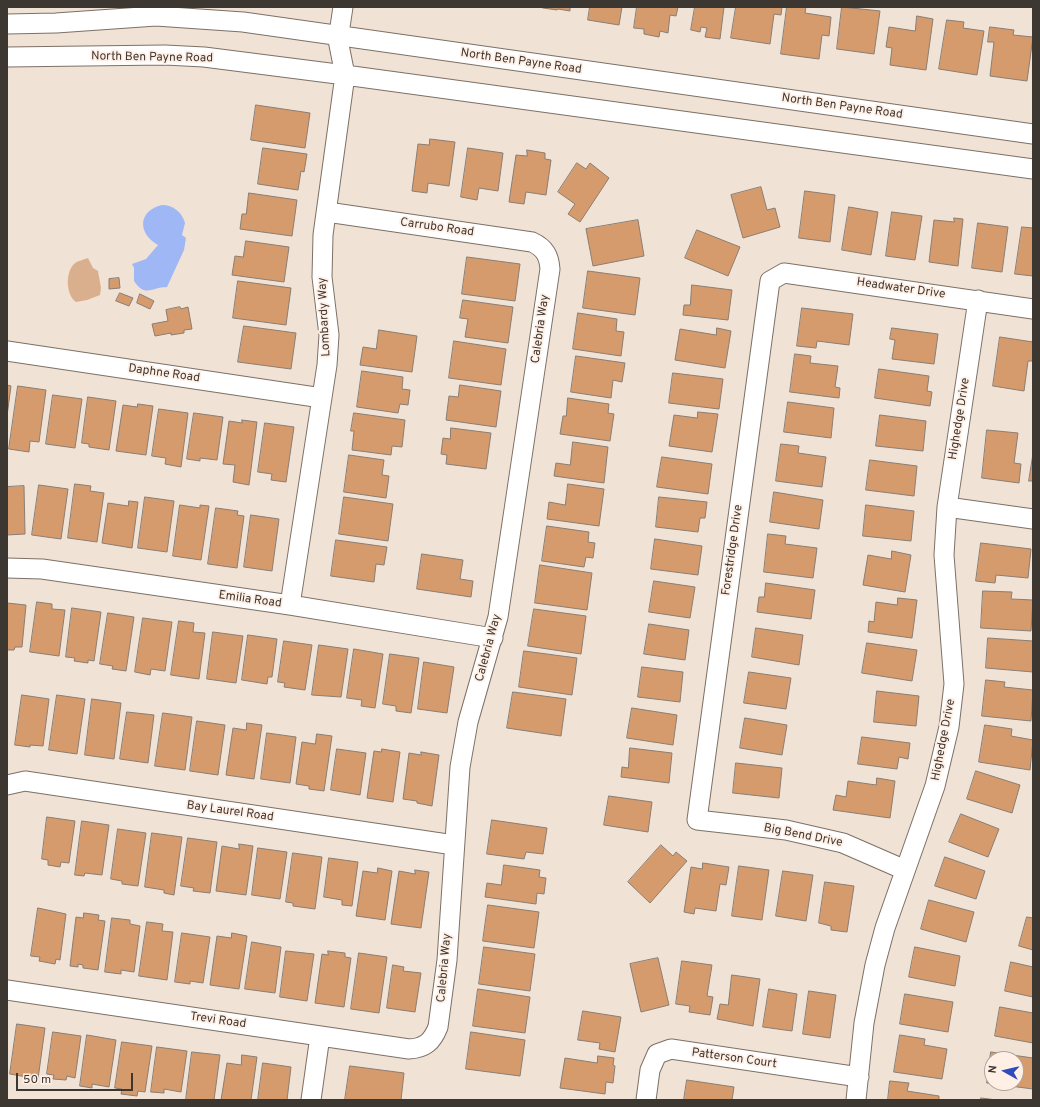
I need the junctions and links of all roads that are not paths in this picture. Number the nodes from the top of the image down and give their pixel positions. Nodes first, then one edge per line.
1 (343, 7) edge
2 (7, 24) edge
3 (338, 36) junction
4 (7, 57) edge
5 (345, 75) junction
6 (1033, 134) edge
7 (1033, 170) edge
8 (327, 212) junction
9 (545, 250) joint
10 (770, 280) joint
11 (978, 300) junction
12 (1033, 309) edge
13 (7, 351) edge
14 (322, 398) junction
15 (947, 507) junction
16 (1033, 519) edge
17 (7, 568) edge
18 (290, 605) junction
19 (493, 638) junction
20 (7, 785) edge
21 (697, 820) joint
22 (454, 844) junction
23 (905, 870) junction
24 (7, 990) edge
25 (320, 1036) junction
26 (428, 1044) joint
27 (859, 1077) junction
28 (311, 1100) edge
29 (646, 1100) edge
30 (856, 1100) edge

1 - 3 street, Lombardy Way
2 - 3 street, North Ben Payne Road
3 - 5 street, Lombardy Way
3 - 6 street, North Ben Payne Road
4 - 5 street, North Ben Payne Road
5 - 7 street, North Ben Payne Road
5 - 8 street, Lombardy Way
8 - 9 street, Carrubo Road
8 - 14 street, Lombardy Way
9 - 19 street, Calebria Way
10 - 11 street, Headwater Drive
10 - 21 street, Forestridge Drive
11 - 12 street, Headwater Drive
11 - 15 street, Highedge Drive
13 - 14 street, Daphne Road
14 - 18 street, Lombardy Way
15 - 16 street
15 - 23 street, Highedge Drive
17 - 18 street, Emilia Road
18 - 19 street, Emilia Road
19 - 22 street, Calebria Way
20 - 22 street, Bay Laurel Road
21 - 23 street, Big Bend Drive
22 - 26 street, Calebria Way
23 - 27 street, Highedge Drive
24 - 25 street, Trevi Road
25 - 26 street, Trevi Road
25 - 28 street
27 - 29 street, Patterson Court
27 - 30 street, Highedge Drive

